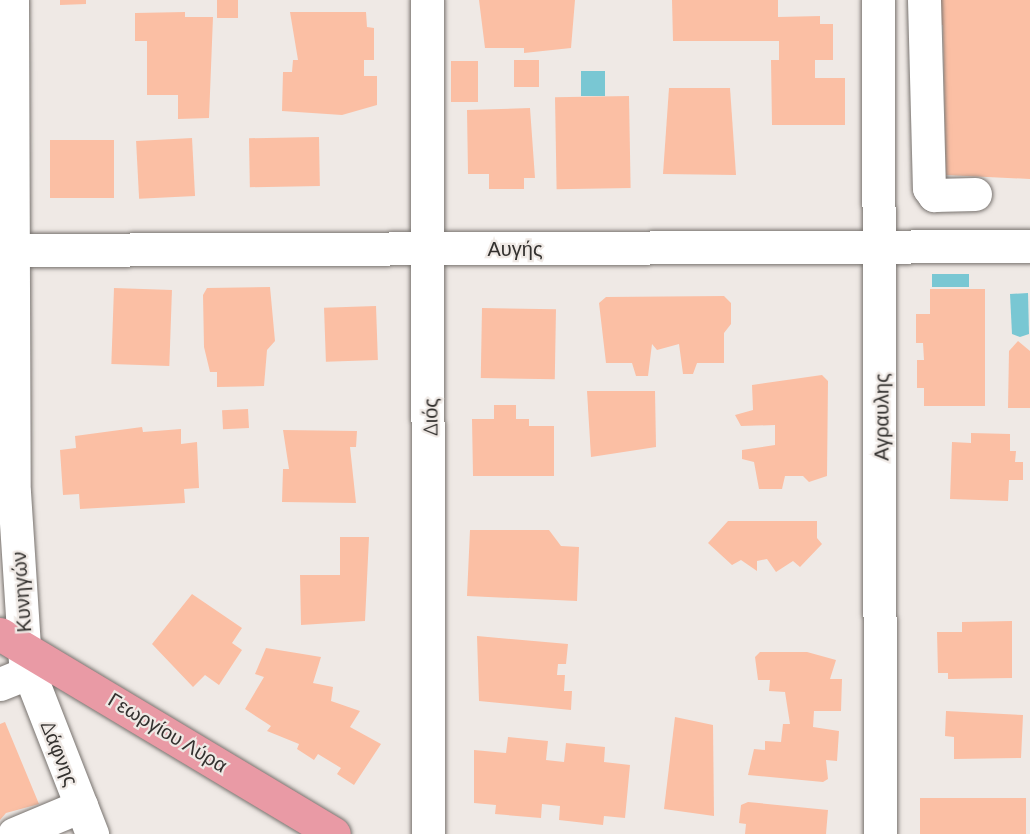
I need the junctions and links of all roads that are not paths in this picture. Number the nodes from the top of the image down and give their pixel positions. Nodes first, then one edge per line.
1 (12, 0) edge
2 (427, 0) edge
3 (878, 0) edge
4 (924, 0) edge
5 (975, 194) dead end
6 (1030, 246) edge
7 (881, 247) junction
8 (430, 248) junction
9 (7, 250) edge
10 (13, 659) edge
11 (86, 820) edge
12 (14, 834) edge
13 (334, 834) edge
14 (428, 834) edge
15 (880, 834) edge

1 - 9 street, Κυνηγών
2 - 8 street, Διός
3 - 7 street, Αγραυλης
4 - 5 street
6 - 7 street, Αυγής
7 - 8 street, Αυγής
7 - 15 street, Αγραυλης
8 - 9 street, Αυγής
8 - 14 street, Διός
9 - 10 street, Κυνηγών
10 - 11 street, Δάφνης
10 - 13 main road, Γεωργίου Λύρα
11 - 12 street

